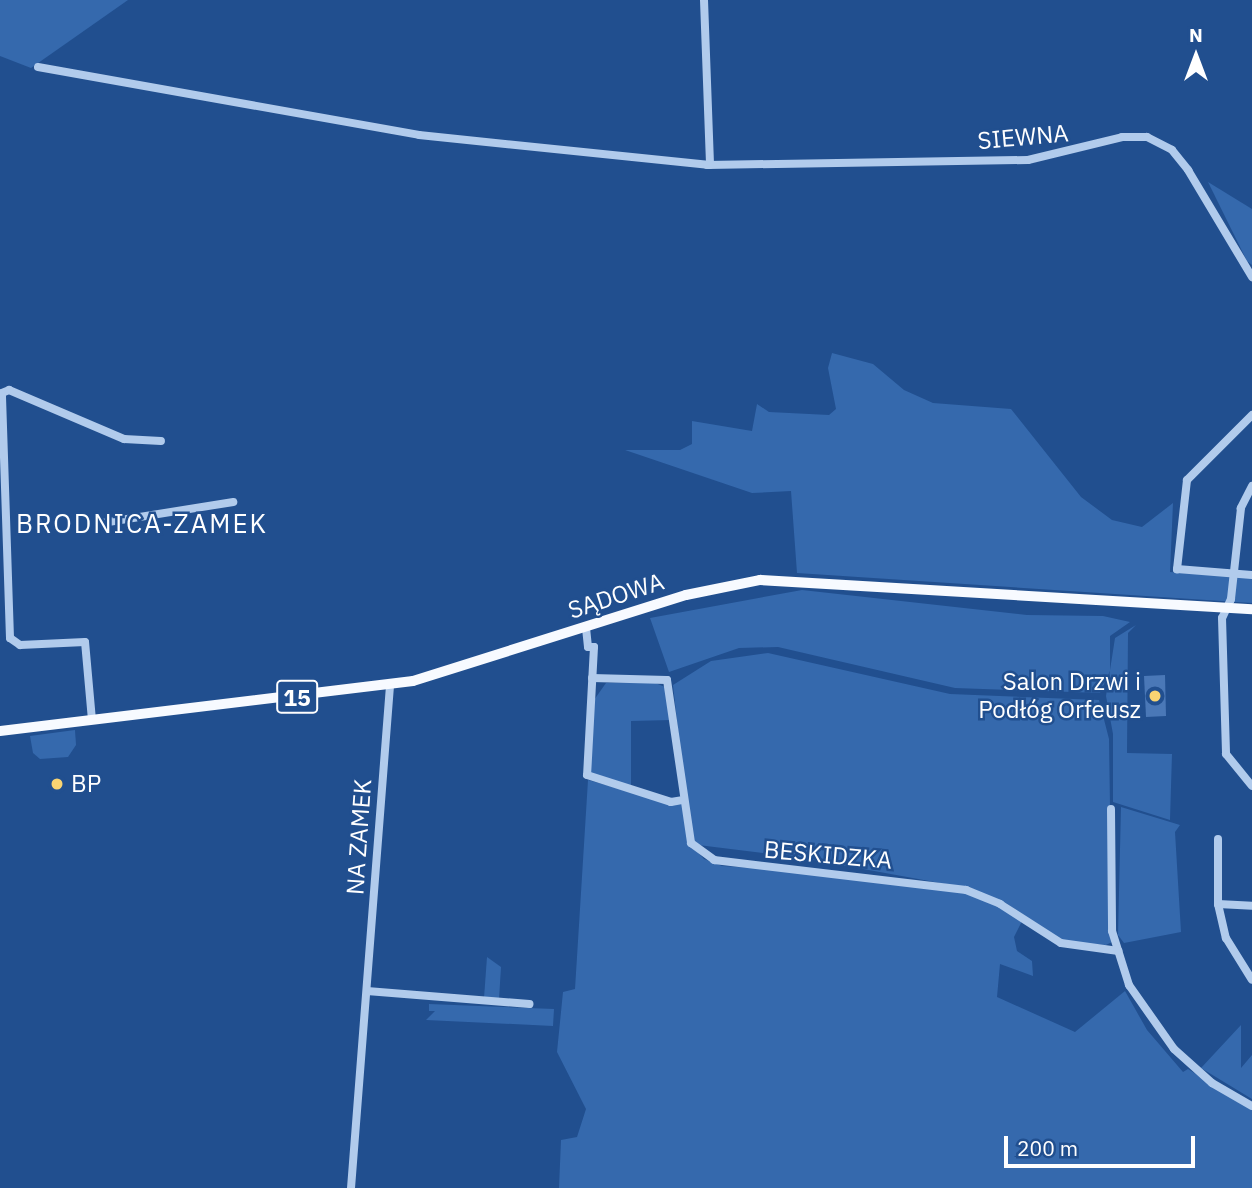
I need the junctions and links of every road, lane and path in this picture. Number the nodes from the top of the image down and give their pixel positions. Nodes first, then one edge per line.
1 (705, 0) edge
2 (38, 66) dead end
3 (710, 165) junction
4 (1252, 277) edge
5 (1252, 415) edge
6 (162, 441) dead end
7 (1252, 486) edge
8 (233, 502) dead end
9 (102, 523) dead end
10 (1234, 573) junction
11 (1252, 575) edge
12 (1227, 607) junction
13 (1252, 609) edge
14 (586, 628) junction
15 (592, 678) junction
16 (390, 686) junction
17 (92, 720) junction
18 (0, 731) edge
19 (1252, 786) edge
20 (682, 800) junction
21 (1111, 809) dead end
22 (1218, 839) dead end
23 (1218, 904) junction
24 (1252, 906) edge
25 (1118, 951) junction
26 (1252, 980) edge
27 (367, 990) junction
28 (529, 1004) dead end
29 (1252, 1106) edge
30 (351, 1188) edge

1 - 3 street
2 - 3 street, SIEWNA
3 - 4 street, SIEWNA
5 - 10 street
6 - 17 street
7 - 10 street
8 - 9 street
10 - 11 street
10 - 12 street
12 - 13 main road, SĄDOWA / 15
12 - 14 main road, SĄDOWA / 15
12 - 19 street
14 - 15 street
14 - 16 main road, SĄDOWA / 15
15 - 20 street, BESKIDZKA
15 - 20 street
16 - 17 main road, SĄDOWA / 15
16 - 27 street, NA ZAMEK
17 - 18 main road, SĄDOWA / 15
20 - 25 street, BESKIDZKA
21 - 25 street
22 - 23 street
23 - 24 street
23 - 26 street
25 - 29 street
27 - 28 street
27 - 30 street, NA ZAMEK

